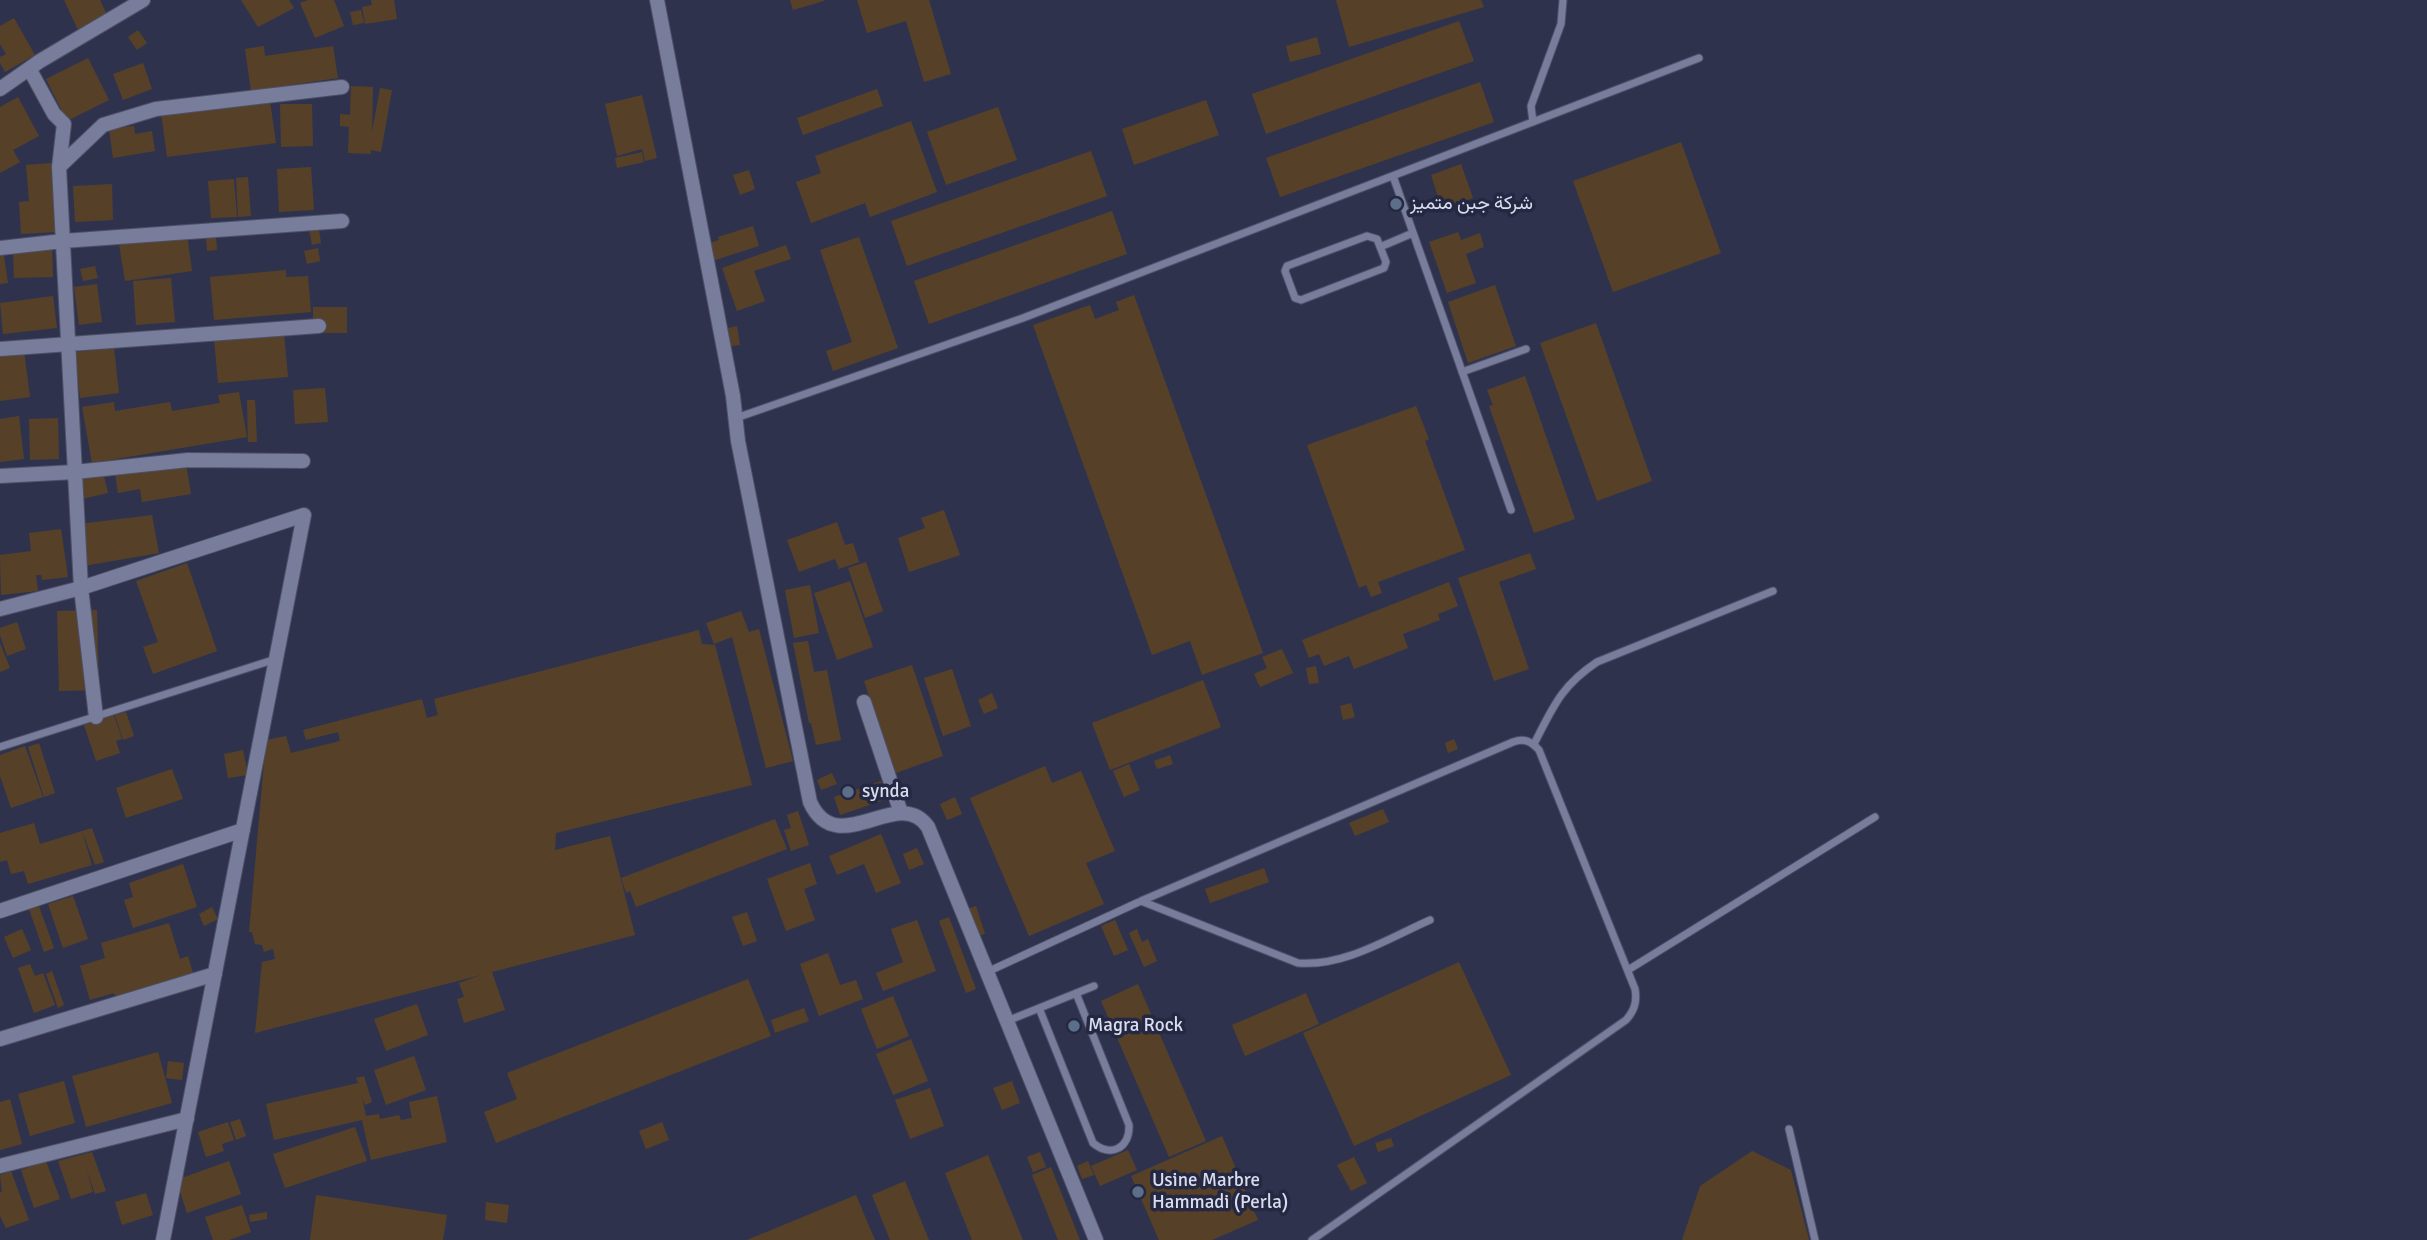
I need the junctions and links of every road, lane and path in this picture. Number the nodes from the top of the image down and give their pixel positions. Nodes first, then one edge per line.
1 (144, 0) edge
2 (657, 0) edge
3 (1563, 0) edge
4 (1699, 58) dead end
5 (30, 70) junction
6 (342, 87) dead end
7 (0, 89) edge
8 (1533, 122) junction
9 (59, 167) junction
10 (1393, 176) junction
11 (342, 221) dead end
12 (1413, 233) junction
13 (63, 242) junction
14 (1380, 247) junction
15 (0, 248) edge
16 (319, 327) dead end
17 (68, 346) junction
18 (0, 349) edge
19 (1526, 349) dead end
20 (1462, 372) junction
21 (736, 419) junction
22 (303, 461) dead end
23 (75, 472) junction
24 (0, 476) edge
25 (1511, 510) dead end
26 (81, 588) junction
27 (1773, 591) dead end
28 (0, 608) edge
29 (276, 659) junction
30 (864, 702) dead end
31 (96, 717) junction
32 (1534, 744) junction
33 (0, 747) edge
34 (901, 813) junction
35 (1875, 817) dead end
36 (243, 830) junction
37 (1141, 901) junction
38 (0, 911) edge
39 (1430, 920) dead end
40 (1628, 971) junction
41 (987, 972) junction
42 (215, 974) junction
43 (1094, 986) dead end
44 (1076, 993) junction
45 (1039, 1008) junction
46 (1007, 1021) junction
47 (0, 1039) edge
48 (187, 1119) junction
49 (1789, 1129) dead end
50 (0, 1167) edge
51 (163, 1240) edge
52 (1096, 1240) edge
53 (1312, 1240) edge
54 (1815, 1240) edge

1 - 5 street
2 - 21 street
3 - 8 lane
4 - 8 lane
5 - 7 street
5 - 9 street
6 - 9 street
8 - 10 lane
9 - 13 street
10 - 12 lane
10 - 21 lane
11 - 13 street
12 - 14 lane
12 - 20 lane
13 - 15 street
13 - 17 street
14 - 14 lane
16 - 17 street
17 - 18 street
17 - 23 street
19 - 20 lane
20 - 25 lane
21 - 34 street
22 - 23 street
23 - 24 street
23 - 26 street
26 - 28 street
26 - 29 street
26 - 31 street
27 - 32 lane
29 - 31 lane
29 - 36 street
30 - 34 street
31 - 33 lane
32 - 37 lane
32 - 40 lane
34 - 41 street
35 - 40 lane
36 - 38 street
36 - 42 street
37 - 39 lane
37 - 41 lane
40 - 53 lane
41 - 46 street
42 - 47 street
42 - 48 street
43 - 44 lane
44 - 45 lane
44 - 45 lane
45 - 46 lane
46 - 52 street
48 - 50 street
48 - 51 street
49 - 54 lane

